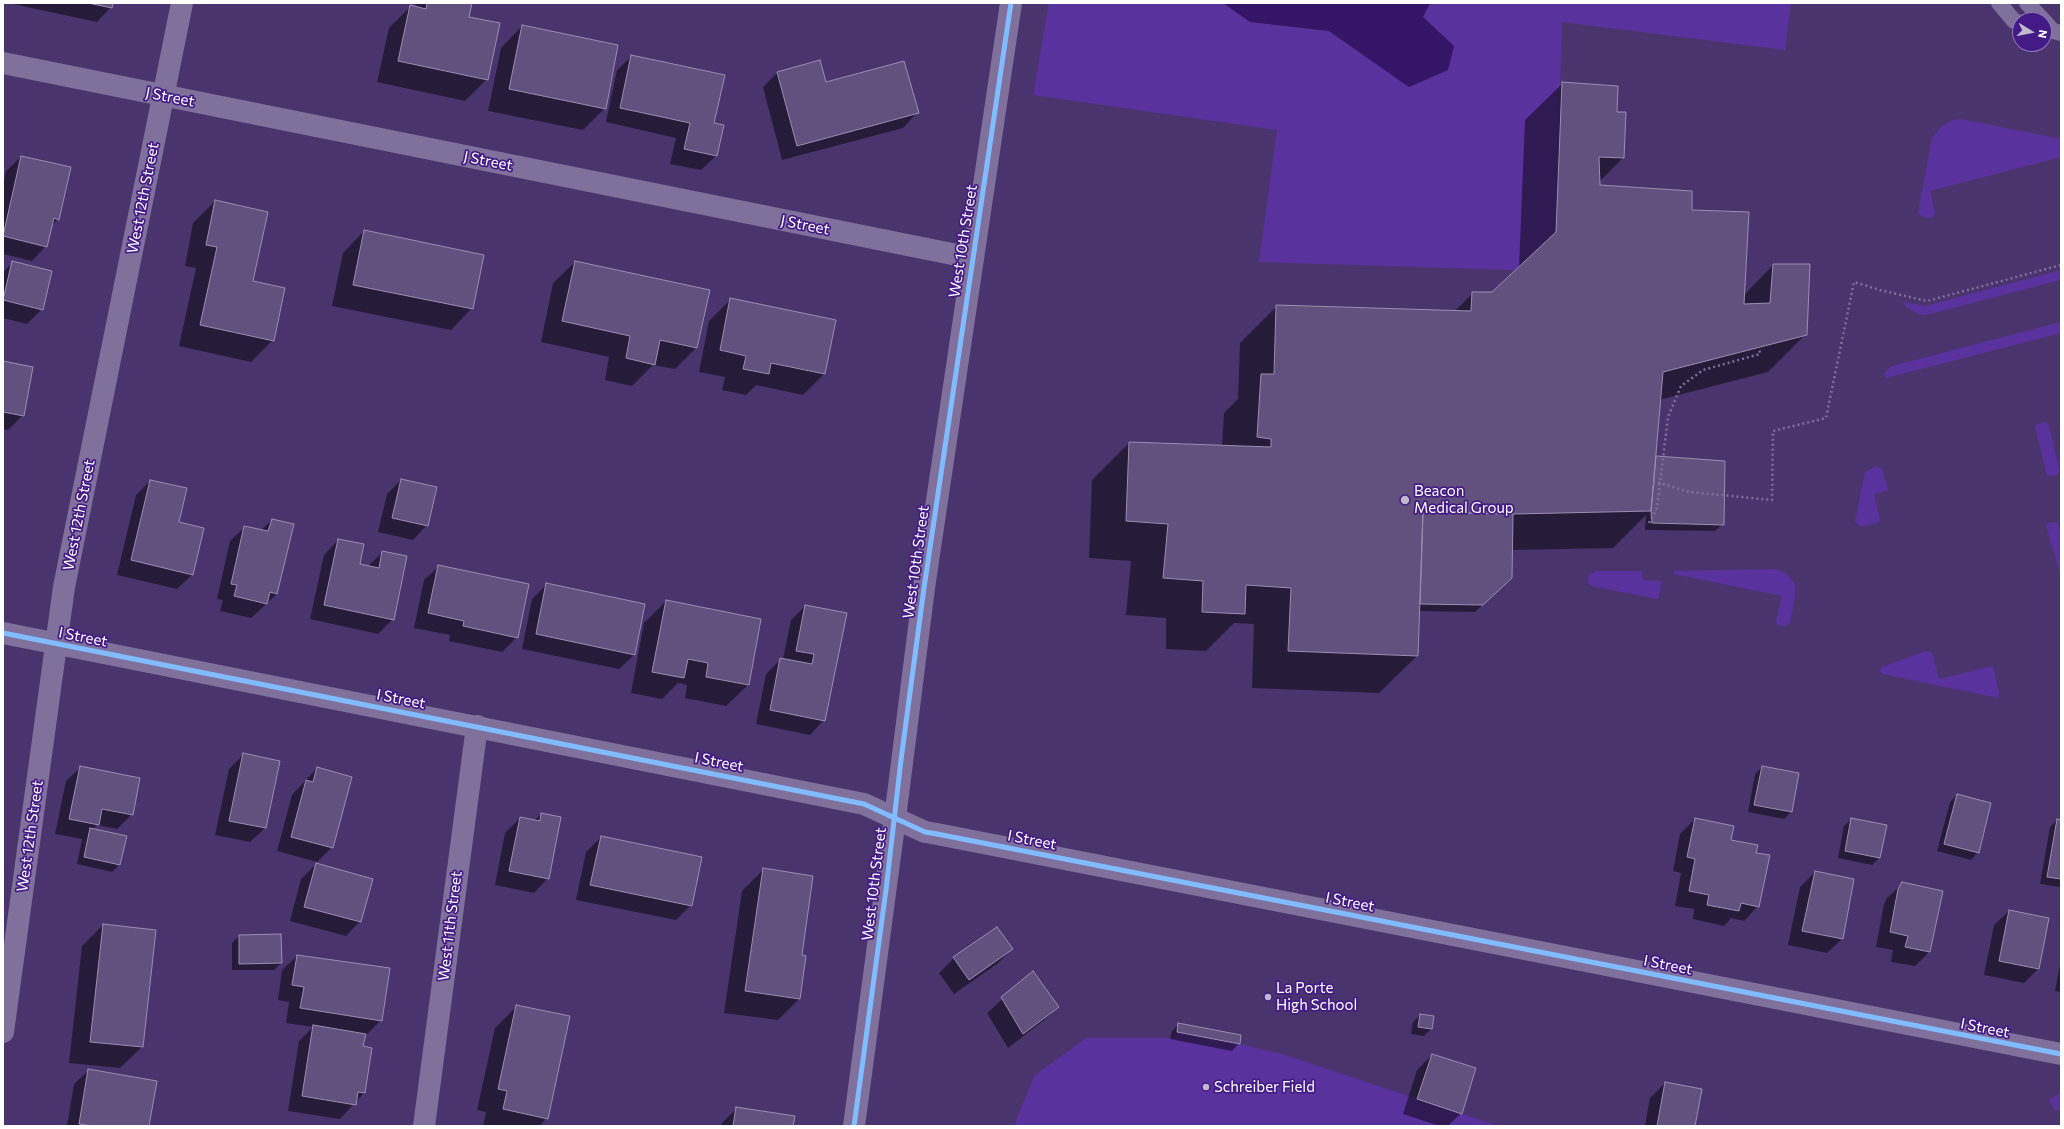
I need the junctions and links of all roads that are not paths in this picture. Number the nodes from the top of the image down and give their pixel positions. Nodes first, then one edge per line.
1 (182, 3) edge
2 (1011, 3) edge
3 (1999, 3) edge
4 (2027, 3) edge
5 (2035, 12) edge
6 (2012, 19) edge
7 (3, 63) edge
8 (164, 95) junction
9 (972, 258) junction
10 (3, 633) edge
11 (57, 644) junction
12 (477, 726) junction
13 (895, 818) junction
14 (3, 1032) edge
15 (2061, 1054) edge
16 (424, 1126) edge
17 (854, 1126) edge

1 - 8 street, West 12th Street
2 - 9 street, West 10th Street
3 - 6 lane
4 - 5 lane
7 - 8 street, J Street
8 - 9 street, J Street
8 - 11 street, West 12th Street
9 - 13 street, West 10th Street
10 - 11 street, I Street
11 - 12 street, I Street
11 - 14 street, West 12th Street
12 - 13 street, I Street
12 - 16 street, West 11th Street
13 - 15 street, I Street
13 - 17 street, West 10th Street

